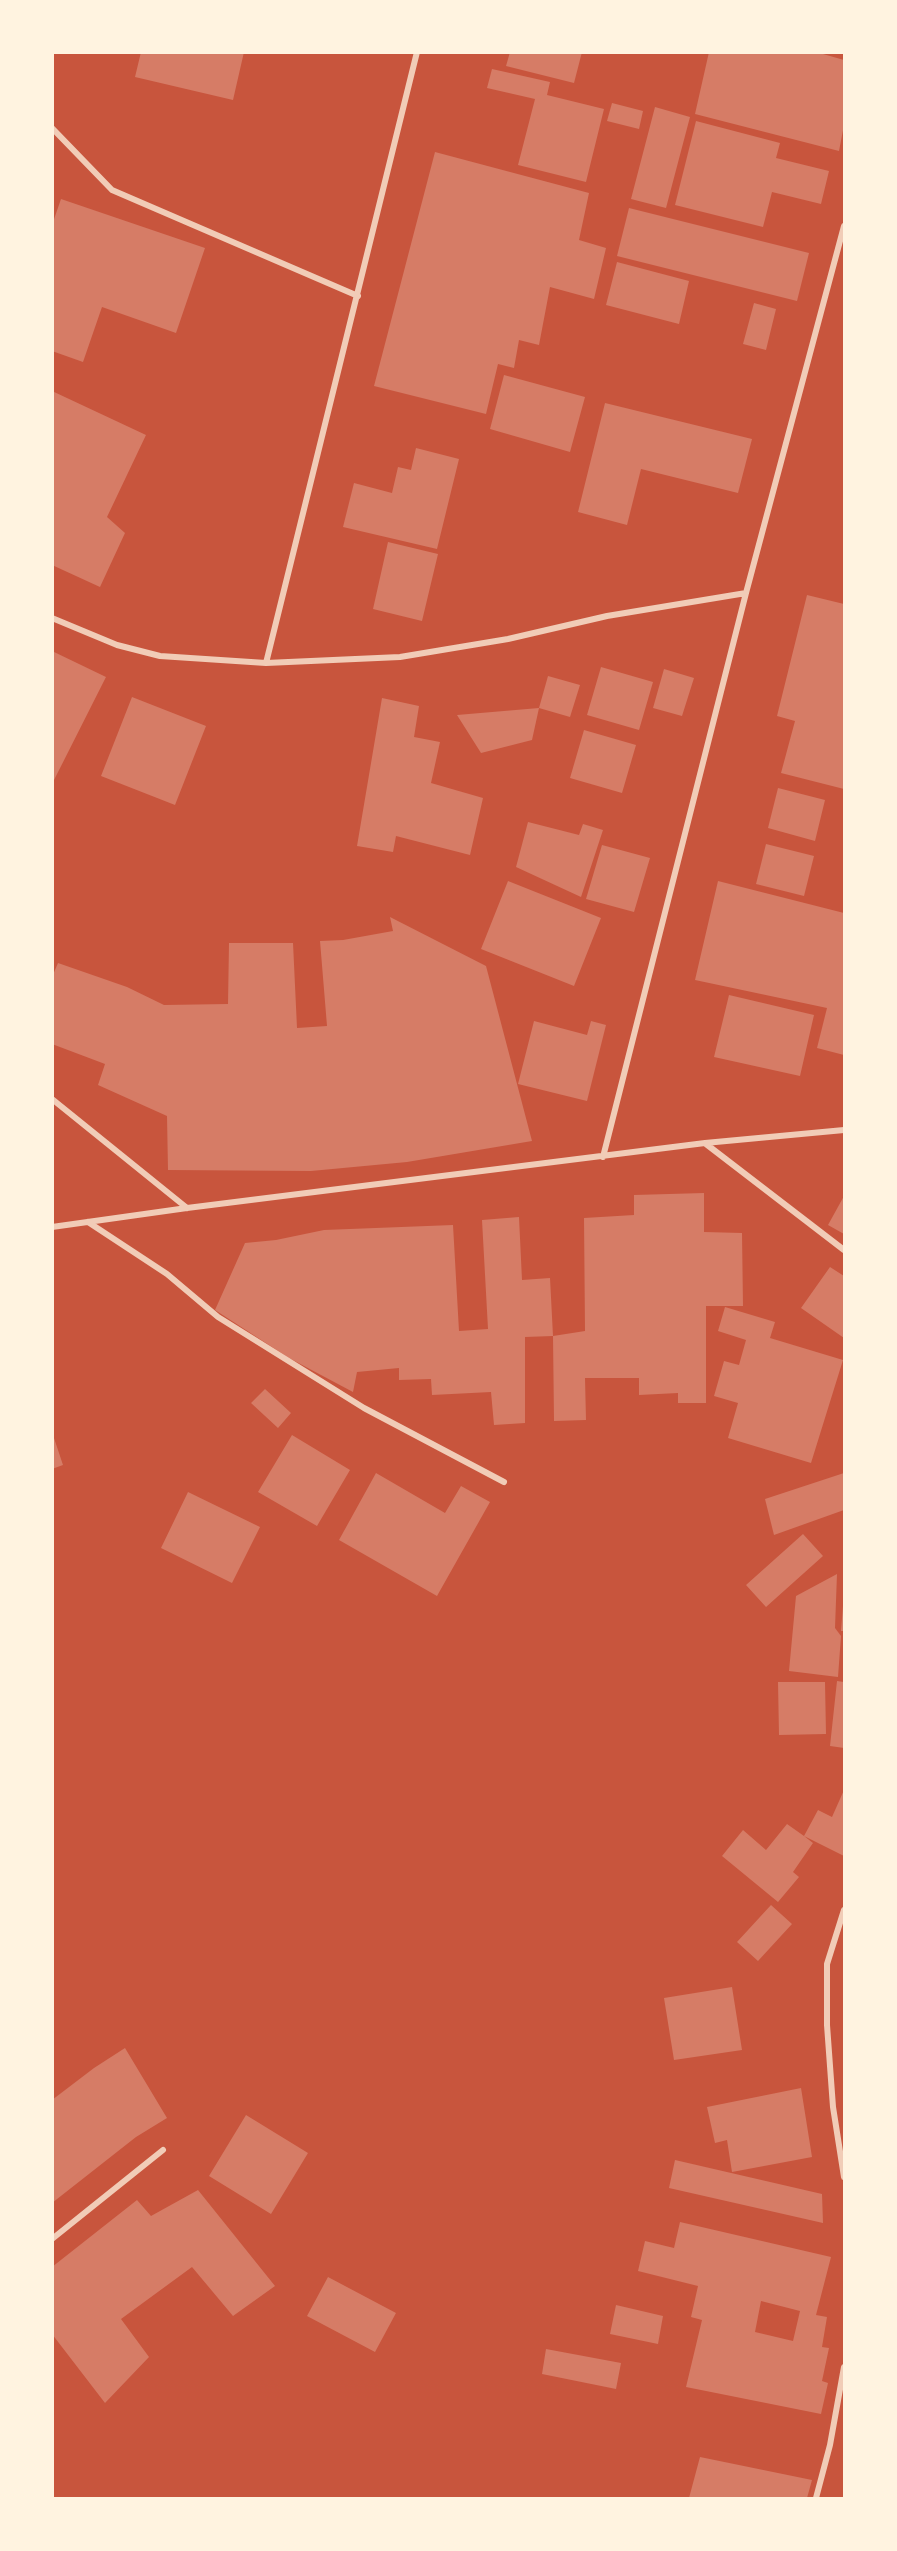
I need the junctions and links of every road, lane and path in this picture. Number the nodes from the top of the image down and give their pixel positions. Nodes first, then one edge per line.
1 (417, 52) edge
2 (52, 128) edge
3 (844, 226) edge
4 (358, 296) junction
5 (746, 593) junction
6 (52, 618) edge
7 (266, 663) junction
8 (52, 1100) edge
9 (844, 1130) edge
10 (705, 1143) junction
11 (603, 1157) junction
12 (187, 1208) junction
13 (87, 1222) junction
14 (52, 1227) edge
15 (844, 1250) edge
16 (504, 1482) dead end
17 (844, 1910) edge
18 (163, 2150) dead end
19 (844, 2177) edge
20 (52, 2239) edge
21 (844, 2367) edge
22 (816, 2499) edge

1 - 4 street
2 - 4 street
3 - 5 street
4 - 7 street
5 - 7 street
5 - 11 street
6 - 7 street
8 - 12 street
9 - 10 street
10 - 11 street
10 - 15 street
11 - 12 street
12 - 13 street
13 - 14 street
13 - 16 street
17 - 19 street
18 - 20 street
21 - 22 street

